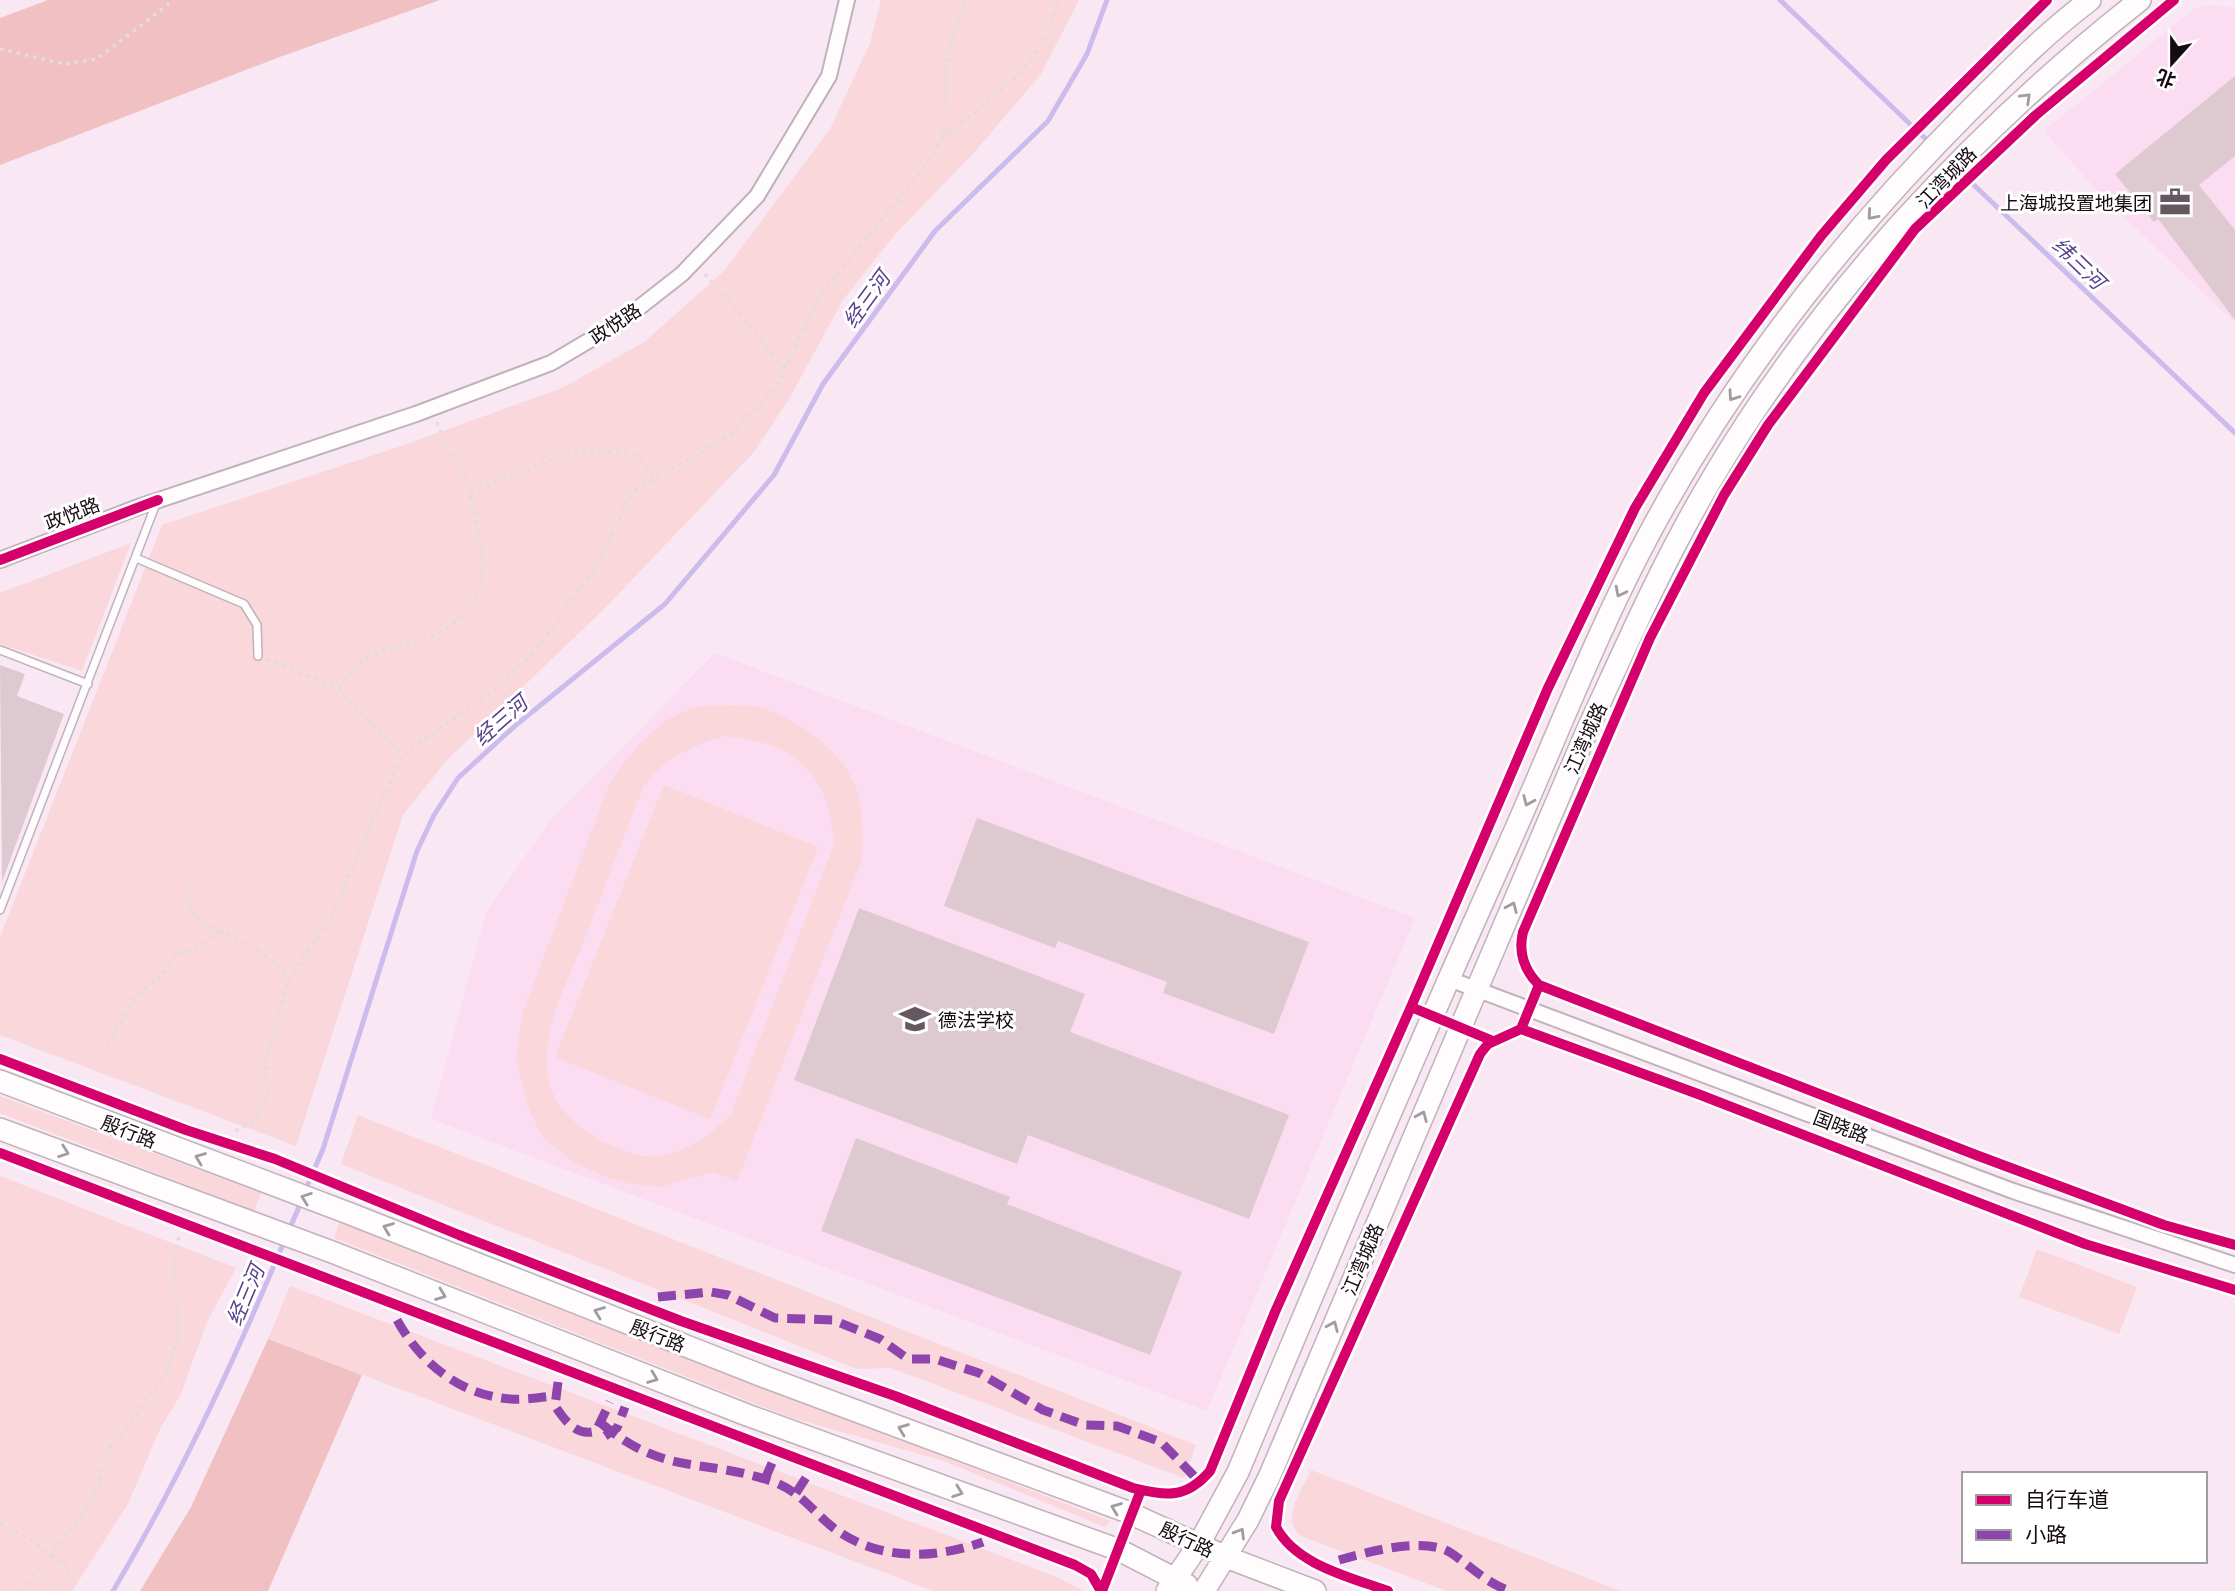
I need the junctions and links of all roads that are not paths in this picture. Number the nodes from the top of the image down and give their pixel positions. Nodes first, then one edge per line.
1 (847, 0) edge
2 (2090, 0) edge
3 (2140, 0) edge
4 (158, 500) junction
5 (136, 558) junction
6 (0, 560) edge
7 (0, 650) edge
8 (258, 656) road end
9 (88, 684) junction
10 (0, 910) edge
11 (1449, 979) junction
12 (1476, 990) junction
13 (0, 1081) edge
14 (0, 1129) edge
15 (2235, 1265) edge
16 (1199, 1544) junction
17 (1226, 1557) junction
18 (1171, 1585) edge
19 (1203, 1591) edge
20 (1315, 1591) edge

1 - 4 street, 政悦路
2 -> 11 street, 江湾城路
12 -> 3 street, 江湾城路
4 - 5 lane
4 - 6 street, 政悦路
5 - 8 lane
5 - 9 lane
7 - 9 lane
9 - 10 lane
11 - 12 street, 国晓路
11 - 16 street, 江湾城路
12 - 15 street, 国晓路
17 -> 12 street, 江湾城路
16 -> 13 street, 殷行路
14 -> 18 street, 殷行路
16 - 17 street, 殷行路
16 - 18 street, 江湾城路
17 - 19 street, 江湾城路
17 - 20 street, 殷行路
18 - 19 street, 殷行路

